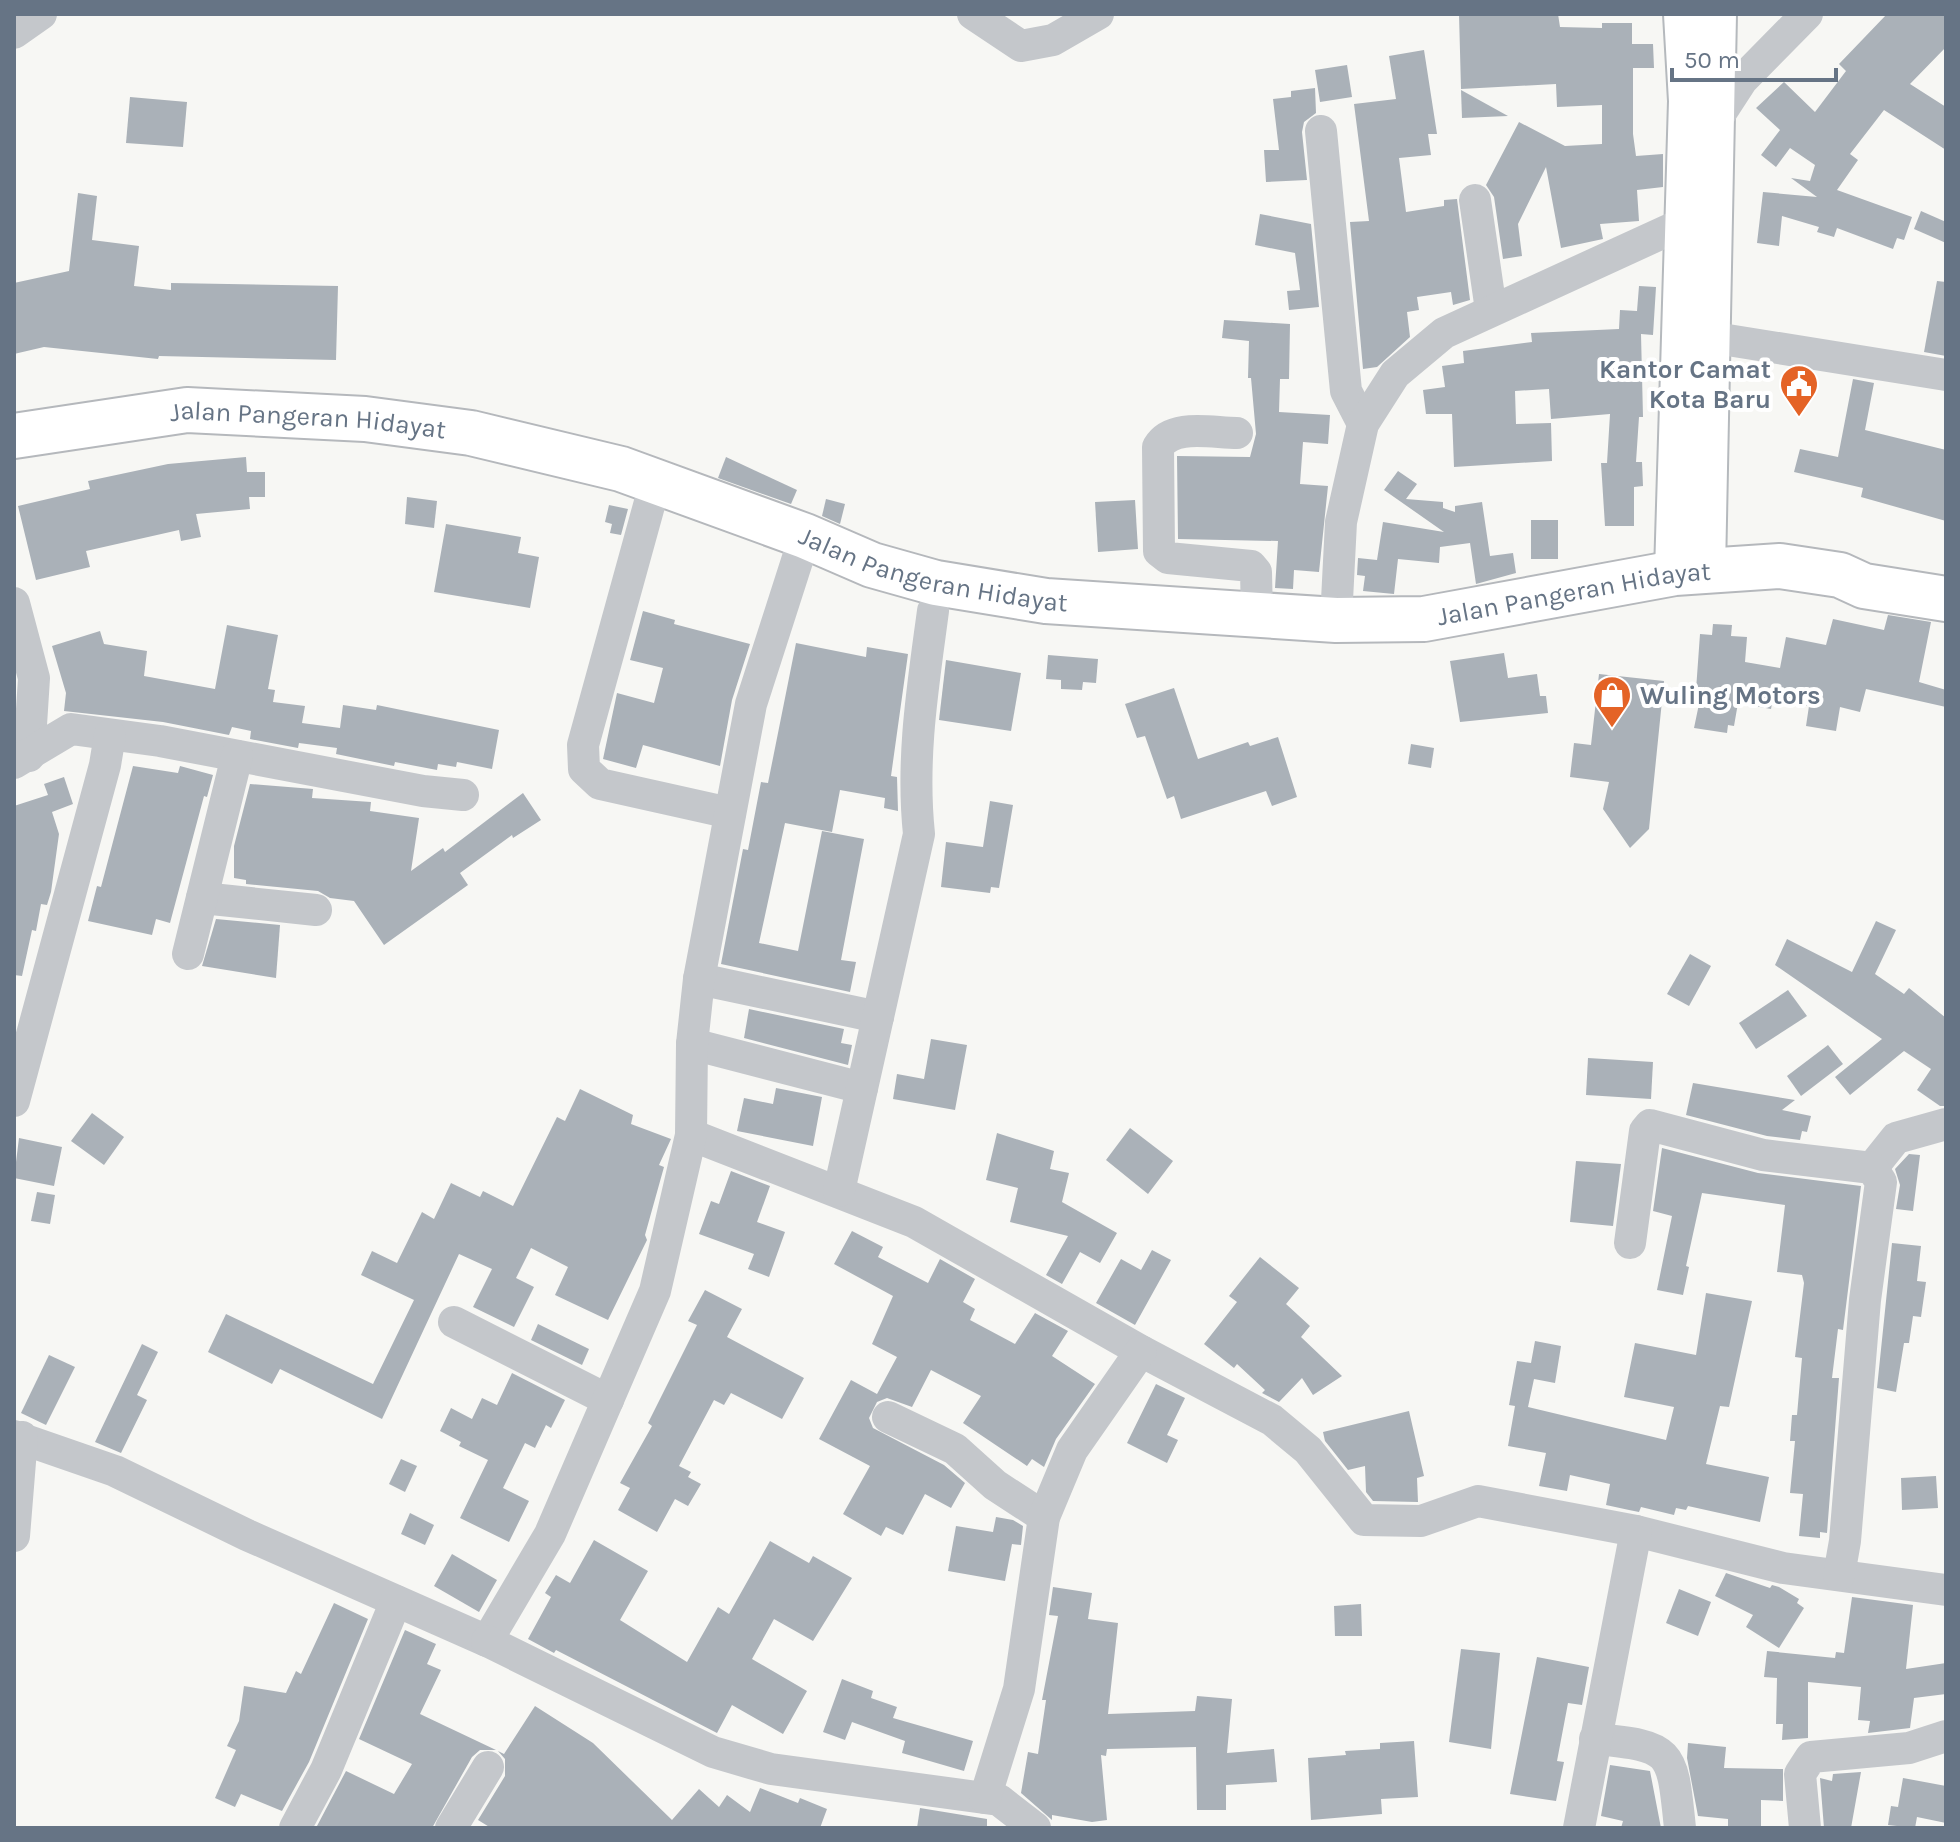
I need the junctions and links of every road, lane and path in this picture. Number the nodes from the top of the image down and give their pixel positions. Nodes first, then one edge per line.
1 (41, 14) edge
2 (973, 14) edge
3 (1098, 14) edge
4 (1684, 14) edge
5 (1716, 14) edge
6 (1807, 14) edge
7 (14, 33) edge
8 (1716, 120) junction
9 (1321, 131) dead end
10 (1475, 200) dead end
11 (1684, 223) junction
12 (1491, 310) junction
13 (1709, 337) junction
14 (1946, 375) edge
15 (1363, 424) junction
16 (1237, 433) dead end
17 (14, 436) edge
18 (14, 460) edge
19 (560, 465) junction
20 (630, 488) junction
21 (799, 549) junction
22 (1692, 583) junction
23 (1946, 599) edge
24 (14, 603) edge
25 (933, 611) junction
26 (1257, 616) junction
27 (1336, 620) junction
28 (34, 678) junction
29 (71, 729) junction
30 (110, 735) junction
31 (237, 756) junction
32 (22, 759) edge
33 (463, 795) dead end
34 (730, 813) junction
35 (202, 898) junction
36 (316, 910) dead end
37 (188, 954) dead end
38 (699, 979) junction
39 (878, 1017) junction
40 (692, 1044) junction
41 (862, 1088) junction
42 (14, 1101) edge
43 (1946, 1124) edge
44 (691, 1135) junction
45 (1872, 1168) junction
46 (839, 1191) junction
47 (1630, 1243) dead end
48 (454, 1322) dead end
49 (1141, 1351) junction
50 (608, 1400) junction
51 (888, 1417) dead end
52 (18, 1437) edge
53 (1044, 1517) junction
54 (1636, 1531) junction
55 (14, 1536) edge
56 (1839, 1575) junction
57 (1946, 1590) edge
58 (396, 1601) junction
59 (487, 1641) junction
60 (1946, 1736) edge
61 (1595, 1739) junction
62 (488, 1767) dead end
63 (985, 1798) junction
64 (295, 1828) edge
65 (451, 1828) edge
66 (1035, 1828) edge
67 (1579, 1828) edge
68 (1680, 1828) edge
69 (1805, 1828) edge

1 - 7 street
2 - 3 street
4 - 11 main road
5 - 8 main road
6 - 8 street
8 - 13 main road
9 - 15 street
10 - 12 street
11 - 12 street
11 - 22 main road
12 - 15 street
13 - 14 street
13 - 22 main road
15 - 27 street
16 - 26 street
17 - 19 highway, Jalan Pangeran Hidayat
18 - 19 highway, Jalan Pangeran Hidayat
19 - 20 highway, Jalan Pangeran Hidayat
20 - 21 highway, Jalan Pangeran Hidayat
20 - 34 street
21 - 25 highway, Jalan Pangeran Hidayat
21 - 26 highway, Jalan Pangeran Hidayat
21 - 34 street
22 - 23 highway, Jalan Pangeran Hidayat
22 - 25 highway, Jalan Pangeran Hidayat
22 - 27 highway, Jalan Pangeran Hidayat
24 - 28 street
25 - 39 street
26 - 27 highway, Jalan Pangeran Hidayat
28 - 29 street
28 - 32 street
29 - 30 street
29 - 32 street
30 - 31 street
30 - 42 street
31 - 33 street
31 - 35 street
34 - 38 street
35 - 36 street
35 - 37 street
38 - 39 street
38 - 40 street
39 - 41 street
40 - 41 street
40 - 44 street
41 - 46 street
43 - 45 street
44 - 46 street
44 - 50 street
45 - 47 street
45 - 56 street
46 - 49 street
48 - 50 street
49 - 53 street
49 - 54 street
50 - 59 street
51 - 53 street
52 - 55 street
52 - 58 street
53 - 63 street
54 - 56 street
54 - 61 street
56 - 57 street
58 - 59 street
58 - 64 street
59 - 63 street
60 - 69 street
61 - 67 street
61 - 68 street
62 - 65 street
63 - 66 street

